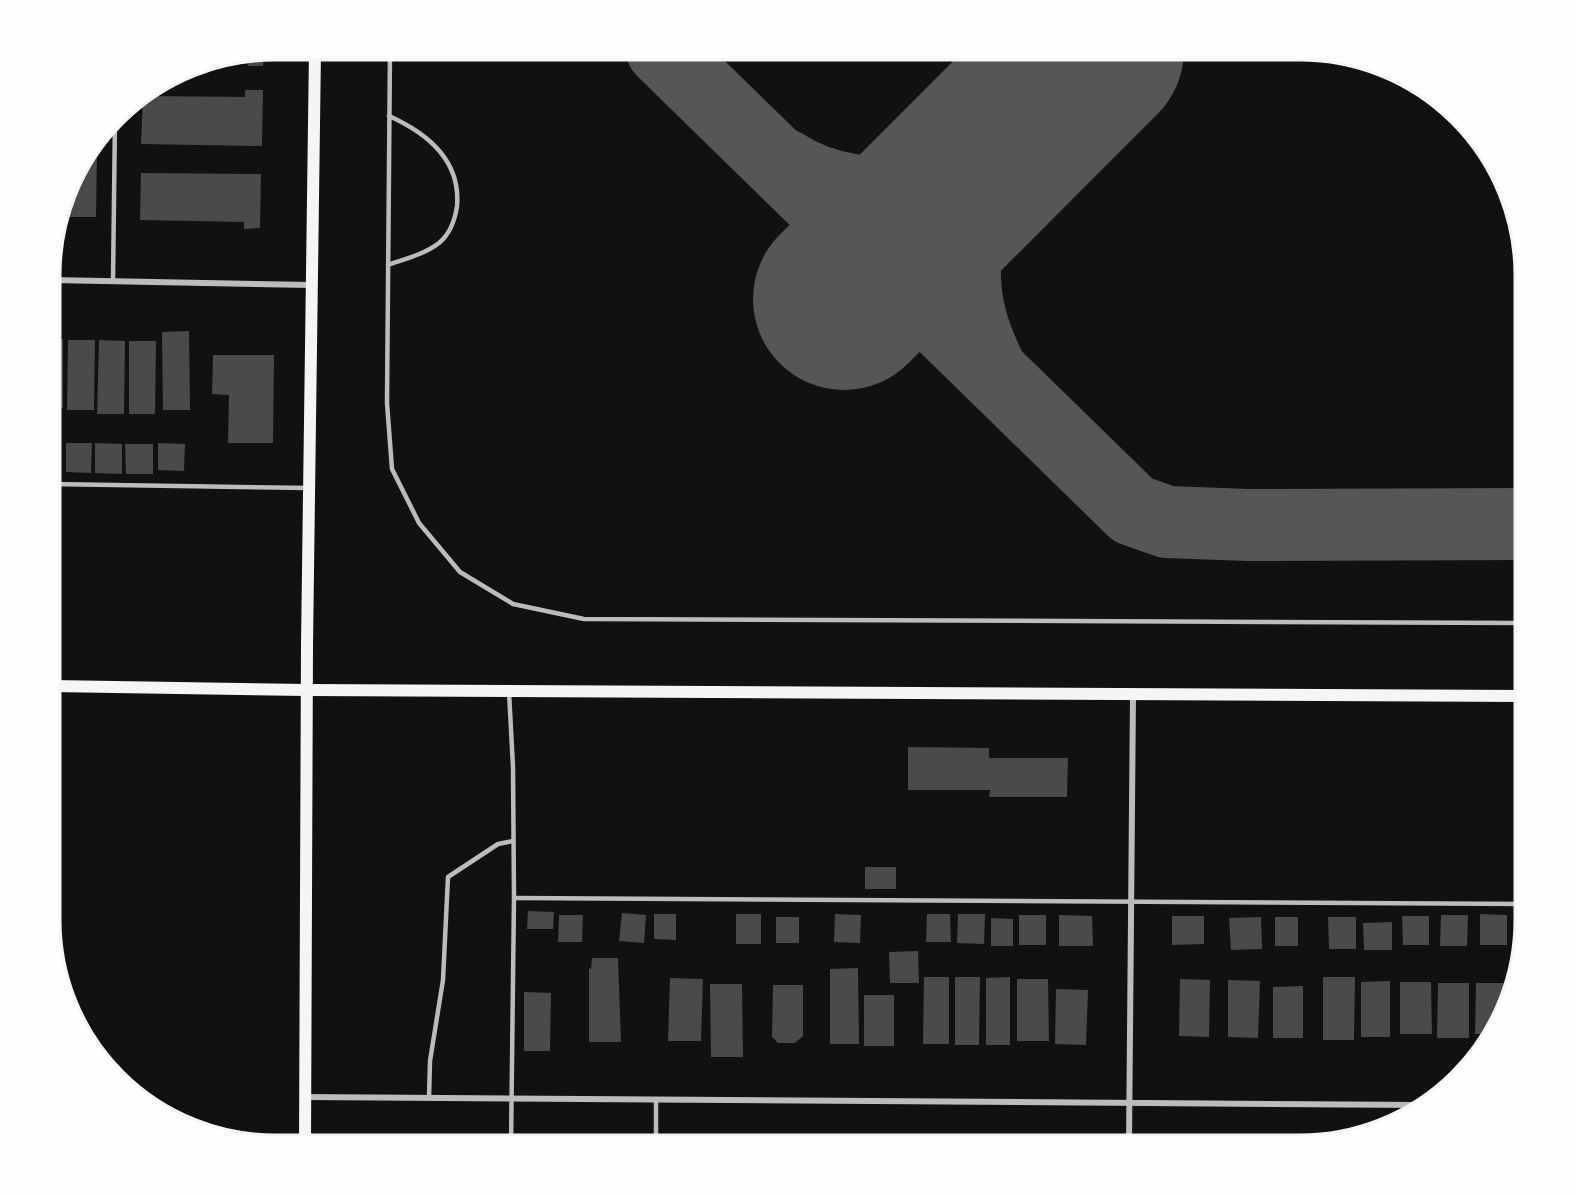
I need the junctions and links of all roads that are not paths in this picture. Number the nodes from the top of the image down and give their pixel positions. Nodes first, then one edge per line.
1 (315, 60) edge
2 (390, 60) edge
3 (389, 116) junction
4 (115, 131) edge
5 (388, 266) junction
6 (60, 280) edge
7 (113, 281) junction
8 (312, 285) junction
9 (60, 484) edge
10 (309, 488) junction
11 (1515, 623) edge
12 (60, 686) edge
13 (307, 690) junction
14 (509, 691) junction
15 (1133, 694) junction
16 (1515, 696) edge
17 (513, 841) junction
18 (514, 898) junction
19 (1131, 903) junction
20 (1515, 904) edge
21 (305, 1097) junction
22 (429, 1098) junction
23 (511, 1099) junction
24 (656, 1100) junction
25 (1130, 1103) junction
26 (1410, 1105) edge
27 (305, 1135) edge
28 (510, 1135) edge
29 (656, 1135) edge
30 (1129, 1135) edge

1 - 8 main road
2 - 3 lane
3 - 5 lane
3 - 5 lane
4 - 7 lane
5 - 11 lane
6 - 7 street
7 - 8 street
8 - 10 main road
9 - 10 lane
10 - 13 main road
12 - 13 main road
13 - 14 main road
13 - 21 main road
14 - 15 main road
14 - 17 lane
15 - 16 main road
15 - 19 street
17 - 18 lane
17 - 22 lane
18 - 19 lane
18 - 23 lane
19 - 20 lane
19 - 25 street
21 - 22 street
21 - 27 main road
22 - 23 street
23 - 24 street
23 - 28 lane
24 - 25 street
24 - 29 lane
25 - 26 street
25 - 30 street

